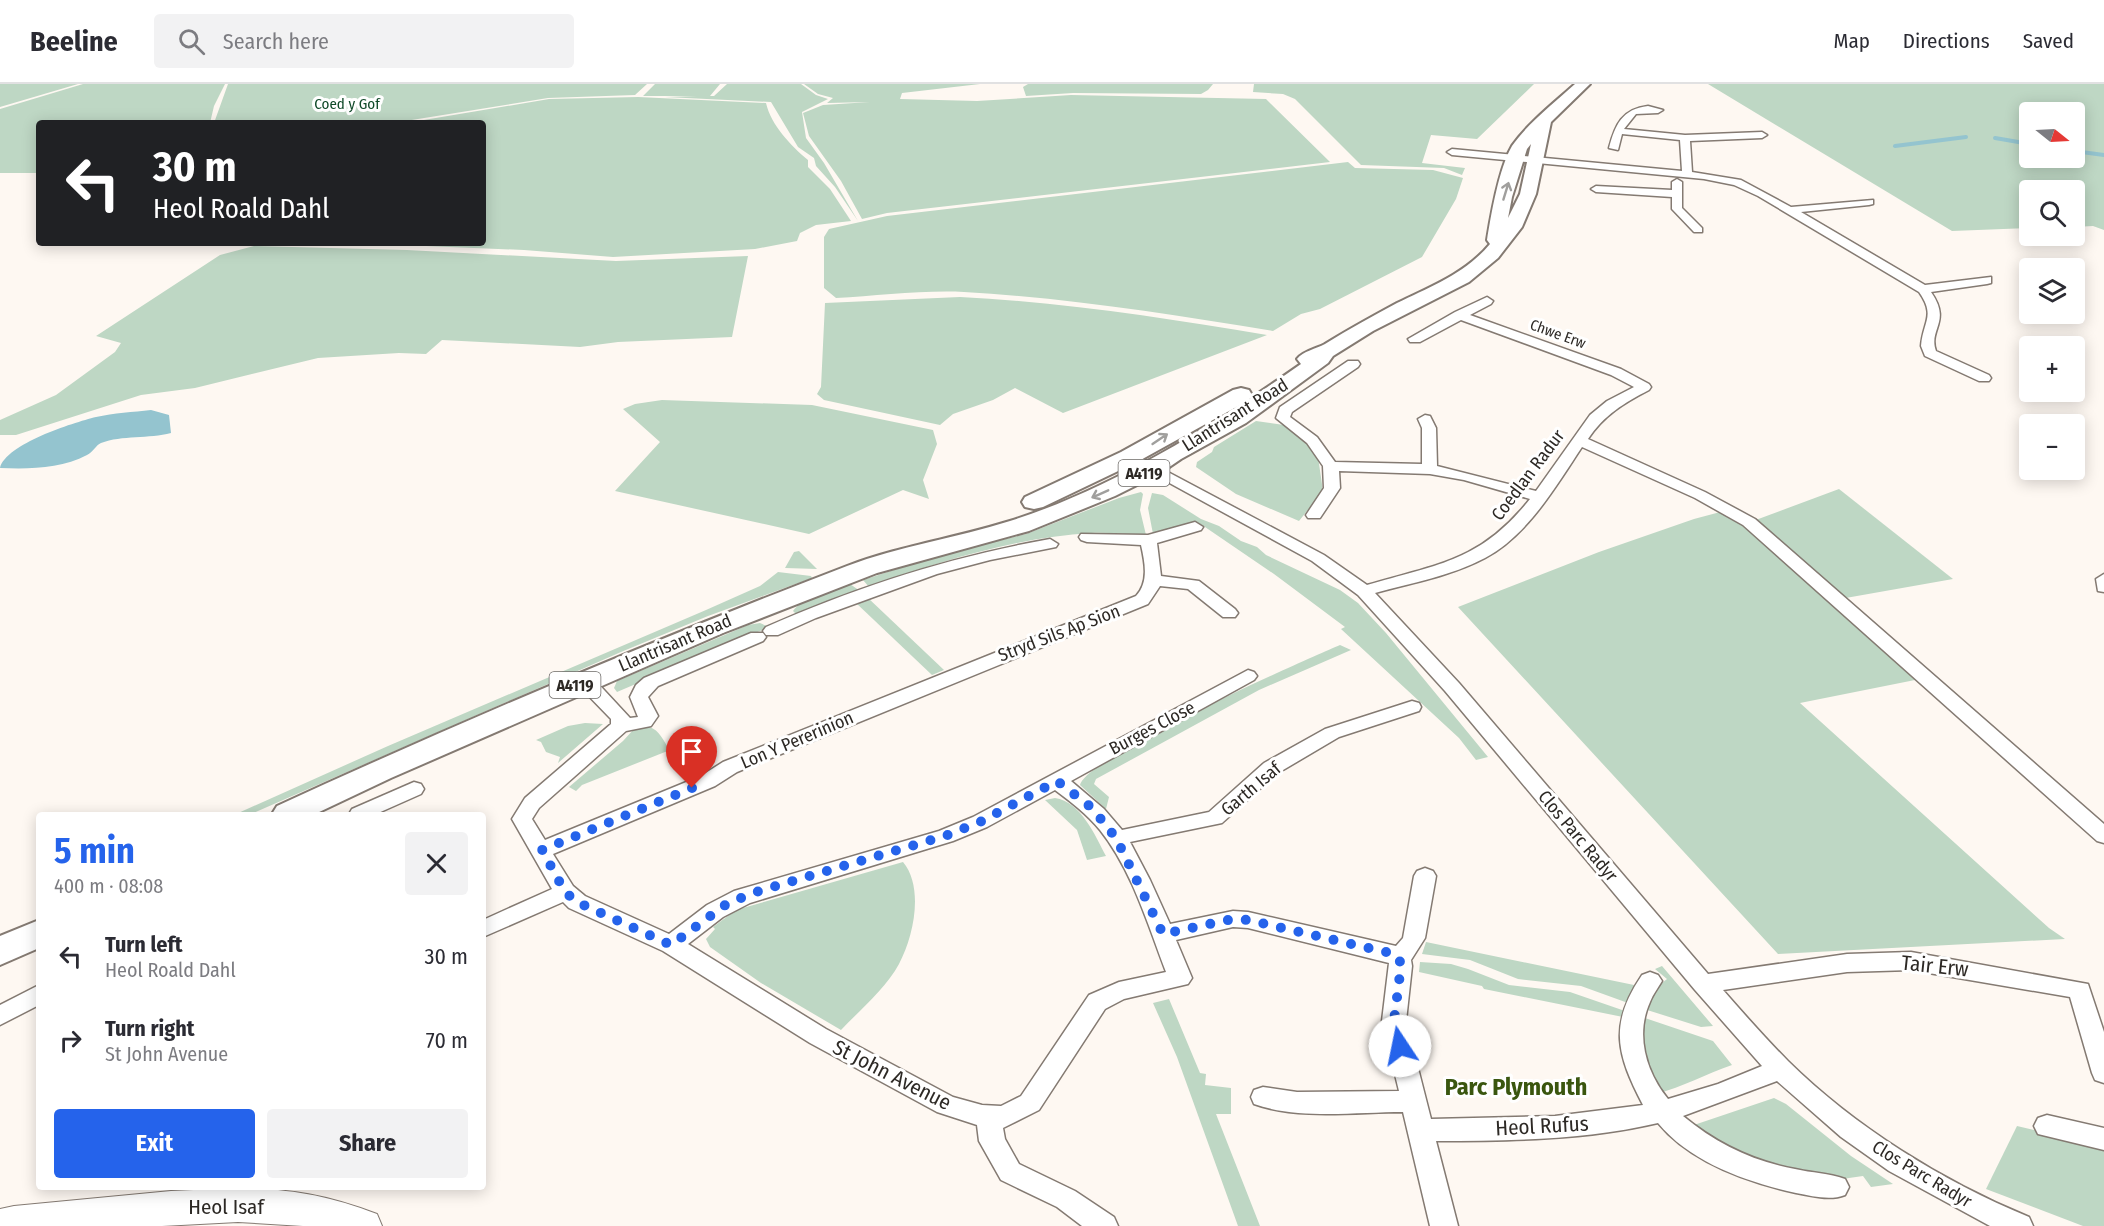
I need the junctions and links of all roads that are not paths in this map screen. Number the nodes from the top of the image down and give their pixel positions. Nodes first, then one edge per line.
1 (1583, 84) edge
2 (1658, 110) dead end
3 (1544, 121) junction
4 (1618, 131) junction
5 (1762, 135) dead end
6 (1685, 138) junction
7 (1614, 148) dead end
8 (1452, 152) dead end
9 (1515, 158) junction
10 (1536, 160) junction
11 (1682, 174) junction
12 (1596, 189) dead end
13 (1677, 194) junction
14 (1869, 202) dead end
15 (1789, 210) junction
16 (1698, 230) dead end
17 (1496, 249) junction
18 (1988, 280) dead end
19 (1923, 289) junction
20 (1487, 302) dead end
21 (1460, 315) junction
22 (1414, 339) dead end
23 (1326, 352) junction
24 (1353, 364) dead end
25 (1984, 378) dead end
26 (1644, 387) joint
27 (1425, 419) dead end
28 (1578, 440) junction
29 (1129, 457) junction
30 (1331, 466) junction
31 (1151, 469) junction
32 (1430, 469) junction
33 (1538, 496) junction
34 (1314, 515) dead end
35 (1195, 527) dead end
36 (1087, 537) dead end
37 (1148, 540) junction
38 (1050, 544) dead end
39 (937, 547) junction
40 (2104, 579) edge
41 (1152, 580) junction
42 (2104, 587) edge
43 (1364, 591) junction
44 (1229, 614) dead end
45 (771, 625) junction
46 (955, 675) joint
47 (1248, 676) dead end
48 (585, 681) junction
49 (1412, 707) dead end
50 (620, 726) junction
51 (1057, 781) junction
52 (414, 789) dead end
53 (292, 812) edge
54 (363, 812) edge
55 (2104, 836) edge
56 (1116, 838) junction
57 (542, 850) junction
58 (1425, 876) dead end
59 (565, 892) junction
60 (486, 928) edge
61 (36, 934) edge
62 (1163, 934) junction
63 (671, 945) junction
64 (0, 951) edge
65 (1399, 958) junction
66 (1650, 981) dead end
67 (1703, 984) junction
68 (36, 996) edge
69 (0, 1016) edge
70 (1780, 1069) junction
71 (2104, 1073) edge
72 (1263, 1097) dead end
73 (1413, 1101) junction
74 (1662, 1112) junction
75 (989, 1116) junction
76 (2047, 1125) dead end
77 (1420, 1130) junction
78 (2104, 1139) edge
79 (1836, 1187) dead end
80 (85, 1221) edge
81 (0, 1226) edge
82 (363, 1226) edge
83 (1104, 1226) edge
84 (1444, 1226) edge
85 (2019, 1226) edge

1 - 3 main road
2 - 4 street
3 - 9 main road
3 - 10 main road, Llantrisant Road / A4119
4 - 6 street
4 - 7 street
5 - 6 street
6 - 11 street
8 - 9 street
9 - 10 street
17 -> 9 main road
10 - 11 street
10 - 17 main road, Llantrisant Road / A4119
11 - 13 street
11 - 15 street
12 - 13 street
13 - 16 street
14 - 15 street
15 - 19 street
17 - 23 main road, Llantrisant Road / A4119
18 - 19 street
19 - 25 street
20 - 21 street
21 - 22 street
21 - 26 street, Chwe Erw
29 -> 23 main road, Llantrisant Road / A4119
23 - 31 main road, Llantrisant Road / A4119
24 - 30 street
26 - 28 street, Coedlan Radur
27 - 32 street
28 - 33 street, Coedlan Radur
28 - 55 street
29 - 31 street, Clos Parc Radyr
29 - 39 main road, Llantrisant Road / A4119
30 - 32 street
30 - 34 street
31 -> 39 main road, Llantrisant Road / A4119
31 - 43 street, Clos Parc Radyr
32 - 33 street
33 - 43 street, Coedlan Radur
35 - 37 street
36 - 37 street
37 - 41 street
38 - 45 street, St John Avenue
39 - 45 main road, Llantrisant Road / A4119
40 - 42 street
41 - 44 street
41 - 46 street, Stryd Sils Ap Sion
43 - 67 street, Clos Parc Radyr
45 - 48 main road, Llantrisant Road / A4119
45 - 50 street, St John Avenue
46 - 57 street, Lon Y Pererinion
47 - 51 street, Burges Close
48 - 50 street
48 - 53 main road, Llantrisant Road / A4119
49 - 56 street, Garth Isaf
50 - 57 street, St John Avenue
51 - 56 street, St John Avenue
51 - 63 street, Burges Close
52 - 54 street
56 - 62 street, St John Avenue
57 - 59 street, St John Avenue
58 - 65 street
59 - 60 street
59 - 63 street, St John Avenue
61 - 64 main road
62 - 65 street
62 - 75 street, St John Avenue
63 - 75 street, St John Avenue
65 - 73 street
66 - 74 street
67 - 70 street, Clos Parc Radyr
67 - 71 street, Tair Erw
68 - 69 street
70 - 74 street, Heol Rufus
70 - 85 street, Clos Parc Radyr
72 - 73 street
73 - 77 street
74 - 77 street, Heol Rufus
74 - 79 street
75 - 83 street
76 - 78 street
77 - 84 street
80 - 81 main road, Heol Isaf
80 - 82 main road, Heol Isaf

